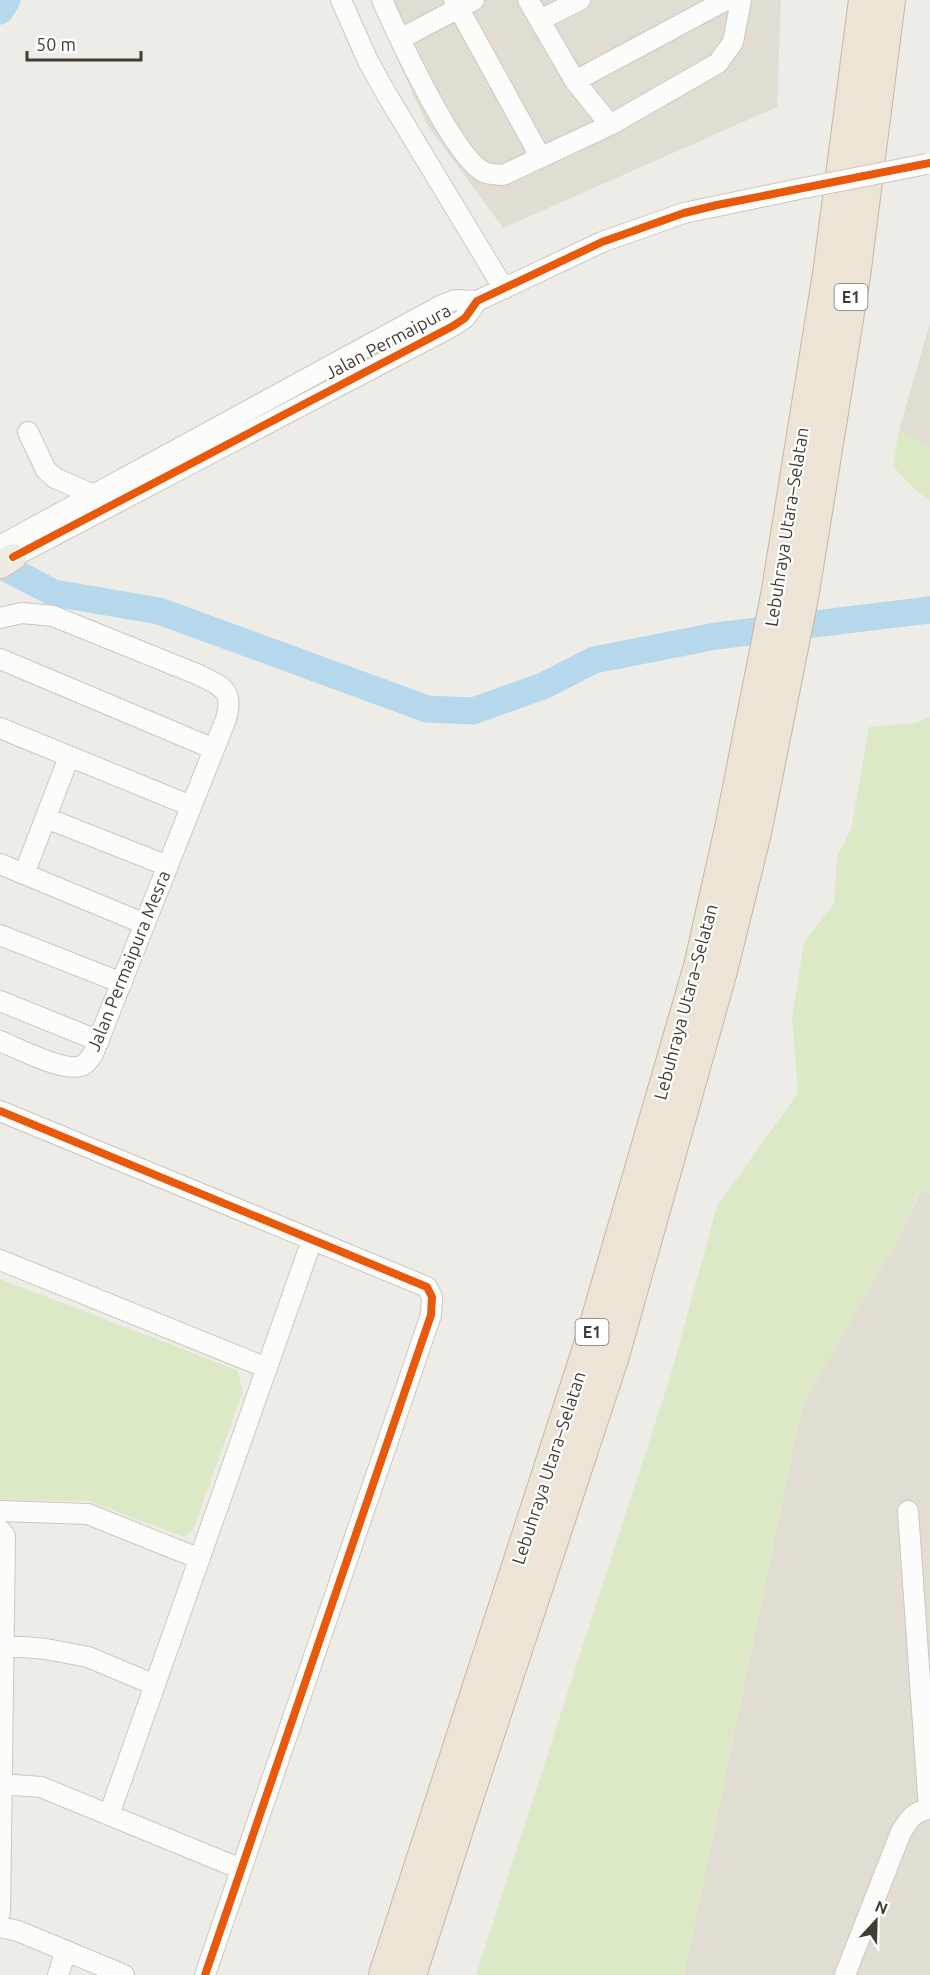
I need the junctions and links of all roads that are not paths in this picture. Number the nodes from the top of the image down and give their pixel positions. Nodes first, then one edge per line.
1 (341, 0) edge
2 (382, 0) edge
3 (528, 0) edge
4 (580, 0) edge
5 (726, 0) edge
6 (741, 0) edge
7 (864, 0) edge
8 (890, 0) edge
9 (462, 3) edge
10 (540, 20) junction
11 (400, 39) junction
12 (575, 81) junction
13 (610, 125) junction
14 (540, 156) junction
15 (928, 164) edge
16 (504, 289) junction
17 (477, 302) junction
18 (28, 432) dead end
19 (94, 495) junction
20 (5, 553) edge
21 (790, 591) junction
22 (0, 618) edge
23 (0, 659) edge
24 (773, 681) junction
25 (0, 728) edge
26 (214, 749) junction
27 (69, 757) junction
28 (191, 806) junction
29 (46, 818) junction
30 (0, 864) edge
31 (168, 867) junction
32 (24, 874) junction
33 (145, 924) junction
34 (0, 935) edge
35 (122, 983) junction
36 (0, 1001) edge
37 (0, 1041) edge
38 (99, 1041) junction
39 (0, 1111) edge
40 (312, 1240) junction
41 (0, 1260) edge
42 (267, 1368) junction
43 (0, 1511) edge
44 (908, 1511) dead end
45 (0, 1530) edge
46 (200, 1559) junction
47 (2, 1645) edge
48 (155, 1685) junction
49 (1, 1784) edge
50 (930, 1809) edge
51 (109, 1815) junction
52 (1, 1855) edge
53 (241, 1869) junction
54 (0, 1913) edge
55 (0, 1927) edge
56 (66, 1951) junction
57 (58, 1975) edge
58 (124, 1975) edge
59 (205, 1975) edge
60 (384, 1975) edge
61 (411, 1975) edge
62 (845, 1975) edge

1 - 16 street
2 - 11 street
3 - 10 street
4 - 10 street
5 - 12 street
6 - 13 street
7 - 21 highway, Lebuhraya Utara–Selatan / E1
8 - 21 highway, Lebuhraya Utara–Selatan / E1
9 - 11 street
9 - 14 street
10 - 12 street
11 - 14 street
12 - 13 street
13 - 14 street
15 - 16 street, Jalan Permaipura, bridge
16 - 17 street, Jalan Permaipura
17 - 19 street, Jalan Permaipura
17 - 20 street, Jalan Permaipura
18 - 19 street
19 - 20 street, Jalan Permaipura
21 - 24 highway, Lebuhraya Utara–Selatan / E1
22 - 26 street, Jalan Permaipura Mesra
23 - 26 street
24 - 60 highway, Lebuhraya Utara–Selatan / E1
24 - 61 highway, Lebuhraya Utara–Selatan / E1
25 - 27 street
26 - 28 street, Jalan Permaipura Mesra
27 - 28 street
27 - 29 street
28 - 31 street, Jalan Permaipura Mesra
29 - 31 street
29 - 32 street
30 - 32 street
31 - 33 street, Jalan Permaipura Mesra
32 - 33 street
33 - 35 street, Jalan Permaipura Mesra
34 - 35 street
35 - 38 street, Jalan Permaipura Mesra
36 - 38 street
37 - 38 street, Jalan Permaipura Mesra
39 - 40 street
40 - 42 street
40 - 53 street
41 - 42 street
42 - 46 street
43 - 46 street
44 - 50 street
45 - 47 street
46 - 48 street
47 - 48 street
47 - 49 street
48 - 51 street
49 - 51 street
49 - 52 street
50 - 62 street
51 - 53 street
52 - 54 street
53 - 59 street
55 - 56 street
56 - 57 street
56 - 58 street

